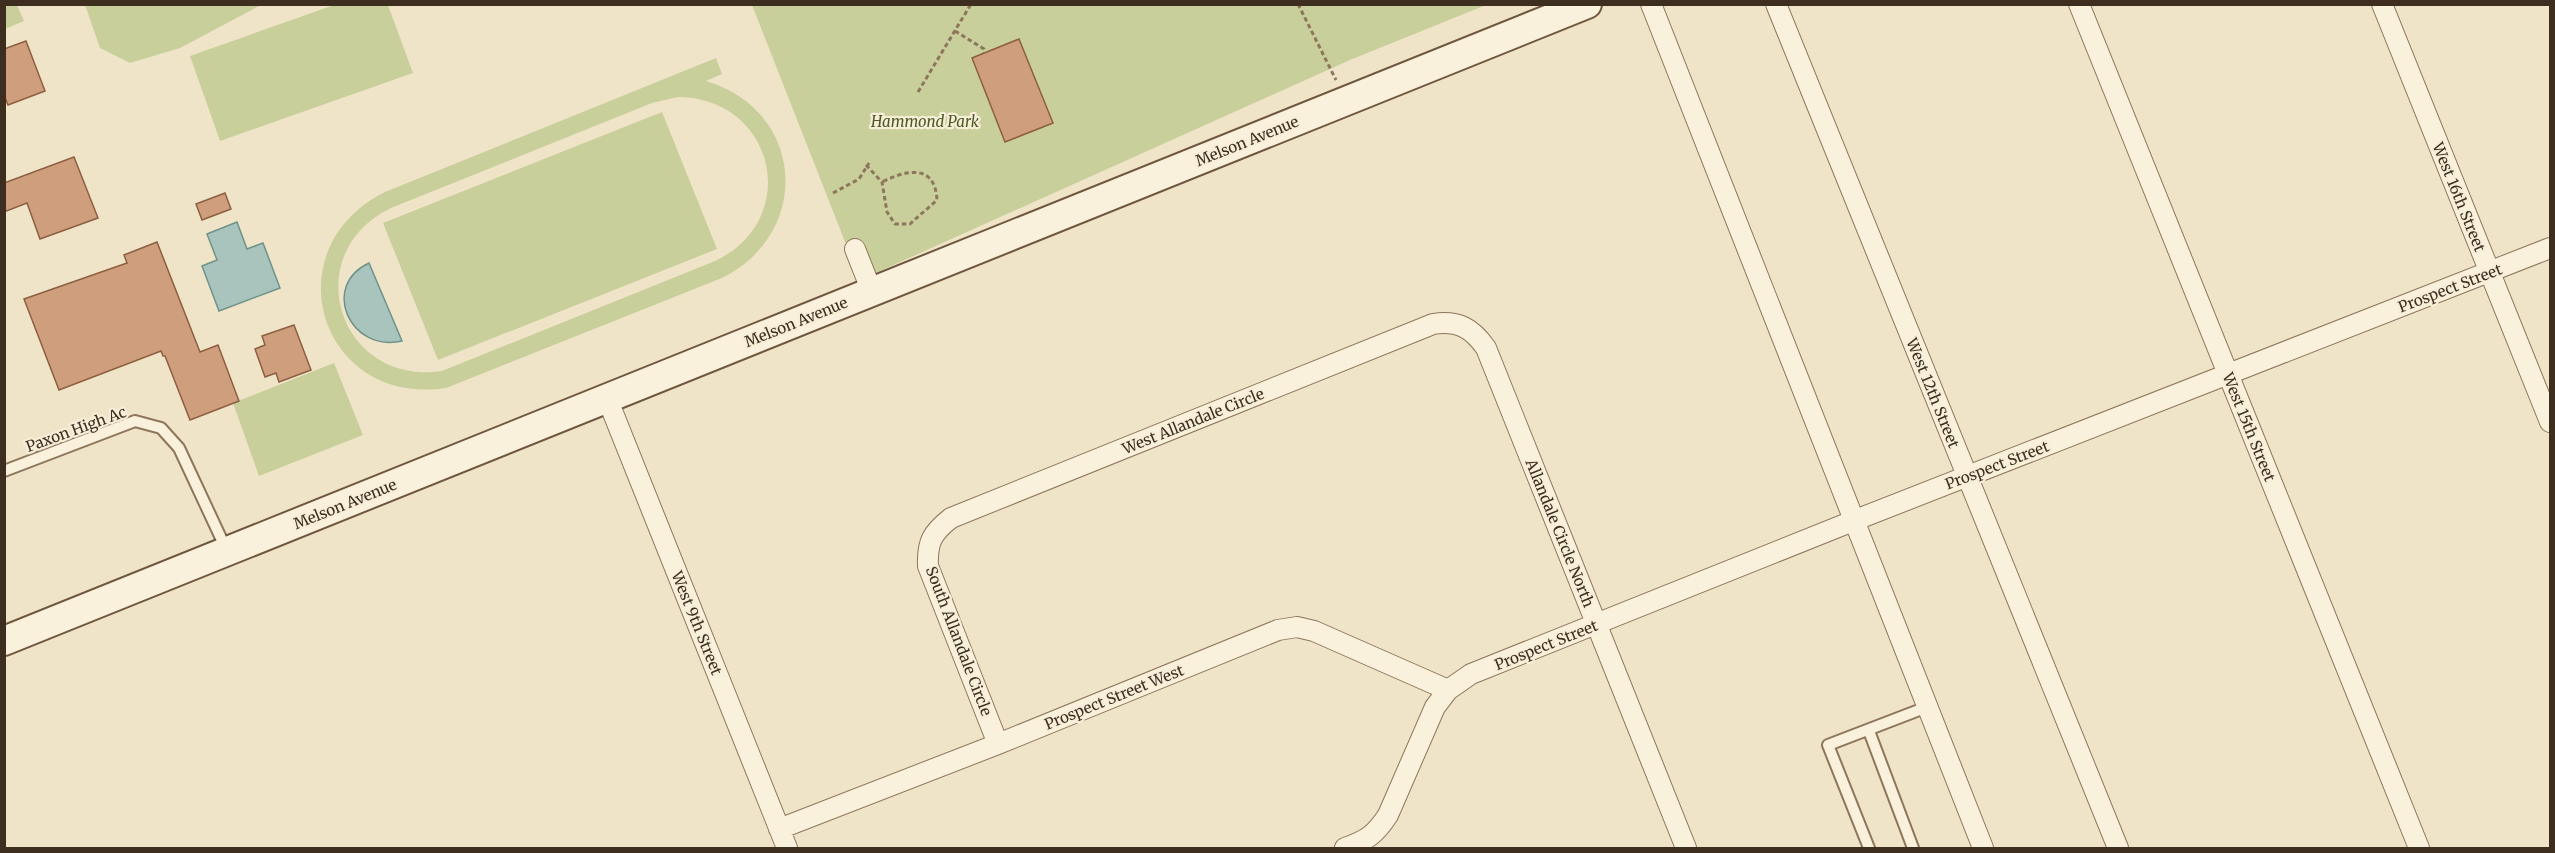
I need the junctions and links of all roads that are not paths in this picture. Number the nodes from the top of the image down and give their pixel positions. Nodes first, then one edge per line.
1 (1587, 4) edge
2 (1651, 4) edge
3 (1776, 4) edge
4 (2079, 4) edge
5 (2382, 4) edge
6 (2550, 248) edge
7 (855, 249) dead end
8 (2490, 273) junction
9 (872, 292) junction
10 (1463, 325) joint
11 (2228, 376) junction
12 (607, 398) junction
13 (2550, 422) edge
14 (4, 471) edge
15 (1967, 476) junction
16 (1853, 521) junction
17 (932, 538) joint
18 (227, 551) junction
19 (1597, 624) junction
20 (4, 640) edge
21 (1448, 690) junction
22 (1927, 707) junction
23 (1869, 731) junction
24 (998, 744) junction
25 (779, 829) junction
26 (788, 849) edge
27 (1345, 849) edge
28 (1686, 849) edge
29 (1869, 849) edge
30 (1913, 849) edge
31 (1983, 849) edge
32 (2118, 849) edge
33 (2419, 849) edge

1 - 9 street, Melson Avenue
2 - 16 street
3 - 15 street, West 12th Street
4 - 11 street, West 15th Street
5 - 8 street, West 16th Street
6 - 8 street, Prospect Street
7 - 9 street
8 - 11 street, Prospect Street
8 - 13 street, West 16th Street
9 - 12 street, Melson Avenue
10 - 17 street, West Allandale Circle
10 - 19 street, Allandale Circle North
11 - 15 street, Prospect Street
11 - 33 street, West 15th Street
12 - 18 street, Melson Avenue
12 - 25 street, West 9th Street
14 - 18 lane, Paxon High Ac
15 - 16 street, Prospect Street
15 - 32 street, West 12th Street
16 - 19 street, Prospect Street
16 - 22 street
17 - 24 street, South Allandale Circle
18 - 20 street, Melson Avenue
19 - 21 street, Prospect Street
19 - 28 street, Allandale Circle North
21 - 24 street, Prospect Street West
21 - 27 street
22 - 23 lane
22 - 31 street
23 - 29 lane
23 - 30 lane
24 - 25 street, Prospect Street West
25 - 26 street, West 9th Street

